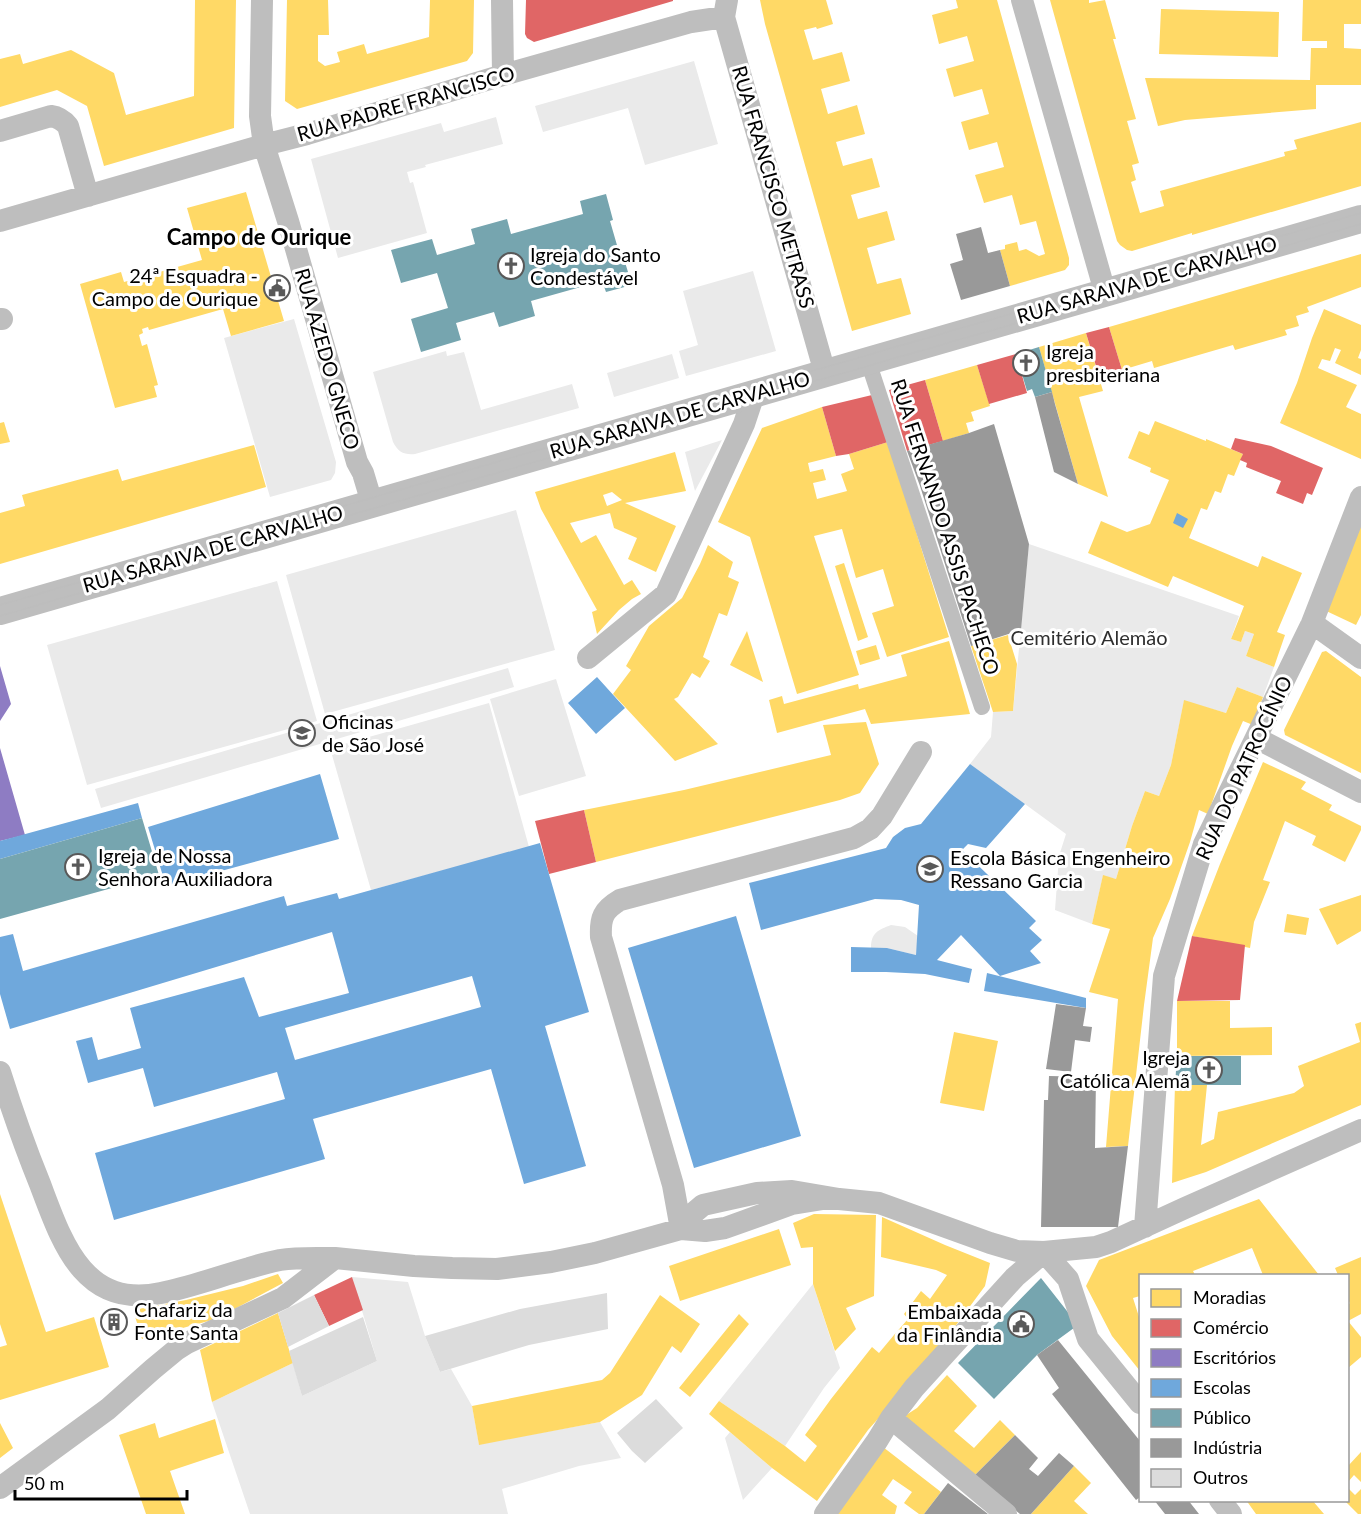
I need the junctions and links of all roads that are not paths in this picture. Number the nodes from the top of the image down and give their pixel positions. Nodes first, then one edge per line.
1 (262, 0) edge
2 (502, 0) edge
3 (1022, 0) edge
4 (725, 8) edge
5 (503, 75) junction
6 (0, 131) edge
7 (264, 145) junction
8 (88, 196) junction
9 (1, 218) edge
10 (1361, 219) edge
11 (1105, 292) junction
12 (868, 360) junction
13 (825, 373) junction
14 (753, 394) junction
15 (1361, 497) edge
16 (372, 503) junction
17 (0, 611) edge
18 (1312, 623) junction
19 (588, 658) dead end
20 (1361, 658) edge
21 (982, 707) dead end
22 (1256, 738) junction
23 (921, 753) dead end
24 (1361, 792) edge
25 (0, 1072) edge
26 (1361, 1130) edge
27 (1144, 1227) junction
28 (681, 1229) junction
29 (1044, 1252) junction
30 (335, 1258) junction
31 (1139, 1402) edge
32 (891, 1418) junction
33 (0, 1488) edge
34 (1222, 1502) edge
35 (825, 1514) edge
36 (1006, 1514) edge
37 (1231, 1514) edge

1 - 7 street, RUA AZEDO GNECO
2 - 5 street
3 - 11 street
4 - 5 street, RUA PADRE FRANCISCO
4 - 13 street, RUA FRANCISCO METRASS
5 - 7 street, RUA PADRE FRANCISCO
6 - 8 street
7 - 8 street, RUA PADRE FRANCISCO
7 - 16 street, RUA AZEDO GNECO
8 - 9 street, RUA PADRE FRANCISCO
10 - 11 street, RUA SARAIVA DE CARVALHO
11 - 12 street, RUA SARAIVA DE CARVALHO
12 - 13 street, RUA SARAIVA DE CARVALHO
12 - 21 street, RUA FERNANDO ASSIS PACHECO
13 - 14 street, RUA SARAIVA DE CARVALHO
14 - 16 street, RUA SARAIVA DE CARVALHO
14 - 19 street
15 - 18 street, RUA DO PATROCÍNIO
16 - 17 street, RUA SARAIVA DE CARVALHO
18 - 20 street
18 - 22 street, RUA DO PATROCÍNIO
22 - 24 street
22 - 27 street, RUA DO PATROCÍNIO
23 - 28 street
25 - 30 street
26 - 27 street
27 - 29 street
28 - 29 street
28 - 30 street
29 - 31 street
29 - 32 street
30 - 33 street
32 - 35 street
32 - 36 street
34 - 37 street

